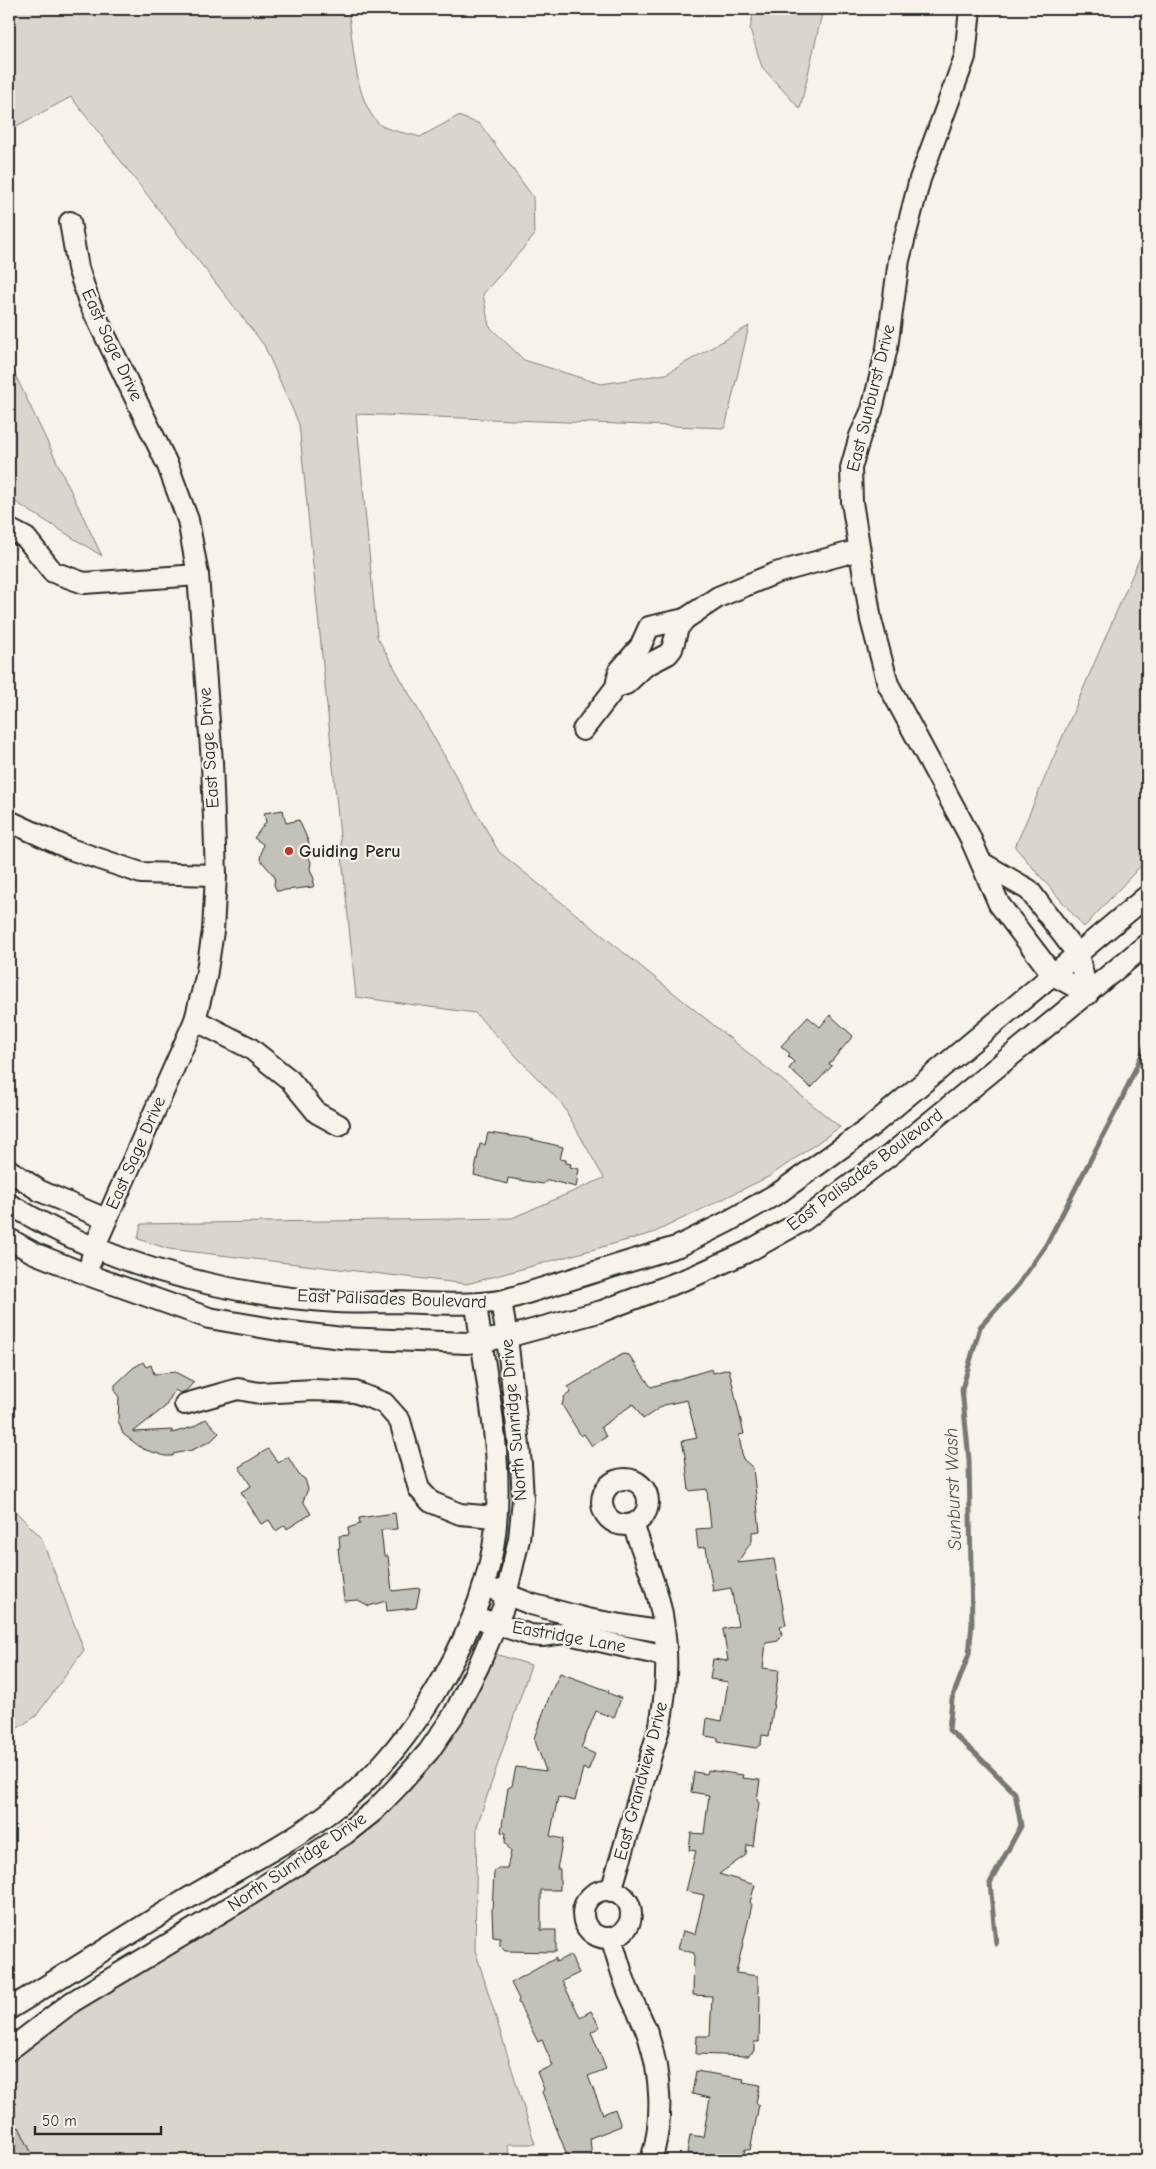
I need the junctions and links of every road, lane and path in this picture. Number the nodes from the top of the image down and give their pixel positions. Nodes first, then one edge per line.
1 (970, 9) edge
2 (70, 222) dead end
3 (9, 529) edge
4 (859, 550) junction
5 (198, 575) junction
6 (686, 619) junction
7 (616, 687) junction
8 (583, 730) dead end
9 (9, 820) edge
10 (982, 862) junction
11 (216, 876) junction
12 (1147, 896) edge
13 (1147, 944) edge
14 (1078, 955) junction
15 (1053, 975) junction
16 (1088, 994) junction
17 (195, 1020) junction
18 (339, 1125) dead end
19 (9, 1170) edge
20 (9, 1204) edge
21 (106, 1219) junction
22 (9, 1239) edge
23 (94, 1248) junction
24 (88, 1275) junction
25 (501, 1302) junction
26 (476, 1304) junction
27 (507, 1337) junction
28 (480, 1341) junction
29 (184, 1404) dead end
30 (495, 1517) junction
31 (633, 1524) dead end
32 (484, 1587) junction
33 (506, 1593) junction
34 (473, 1617) junction
35 (496, 1624) junction
36 (663, 1632) junction
37 (666, 1656) junction
38 (611, 1891) junction
39 (612, 1938) junction
40 (9, 2009) edge
41 (9, 2050) edge
42 (651, 2160) edge

1 - 4 street, East Sunburst Drive
2 - 5 street, East Sage Drive
3 - 5 street
4 - 6 street
4 - 10 street, East Sunburst Drive
5 - 11 street, East Sage Drive
6 - 7 street
6 - 7 street
7 - 8 street
9 - 11 street
10 - 14 street
10 - 15 street, East Sunburst Drive
11 - 17 street, East Sage Drive
12 - 14 street, East Palisades Boulevard
13 - 16 street, East Palisades Boulevard
14 - 15 street, East Palisades Boulevard
14 - 16 street
15 - 16 street, East Sunburst Drive
15 - 25 street, East Palisades Boulevard
16 - 27 street, East Palisades Boulevard
17 - 18 street
17 - 21 street, East Sage Drive
19 - 21 street
20 - 23 street, East Palisades Boulevard
21 - 23 street, East Sage Drive
22 - 24 street, East Palisades Boulevard
23 - 24 street, East Sage Drive
23 - 26 street, East Palisades Boulevard
24 - 28 street, East Palisades Boulevard
25 - 26 street, East Palisades Boulevard
25 - 27 street, North Sunridge Drive
26 - 28 street, North Sunridge Drive
27 - 28 street, East Palisades Boulevard
27 - 33 street, North Sunridge Drive
28 - 30 street, North Sunridge Drive
29 - 30 street
30 - 32 street, North Sunridge Drive
31 - 36 street, East Grandview Drive
32 - 33 street, Eastridge Lane
32 - 34 street, North Sunridge Drive
33 - 35 street, North Sunridge Drive
33 - 36 street, Eastridge Lane
34 - 35 street, Eastridge Lane
34 - 40 street, North Sunridge Drive
35 - 37 street, Eastridge Lane
35 - 41 street, North Sunridge Drive
36 - 37 street, East Grandview Drive
37 - 38 street, East Grandview Drive
38 - 39 street
38 - 39 street
39 - 42 street

